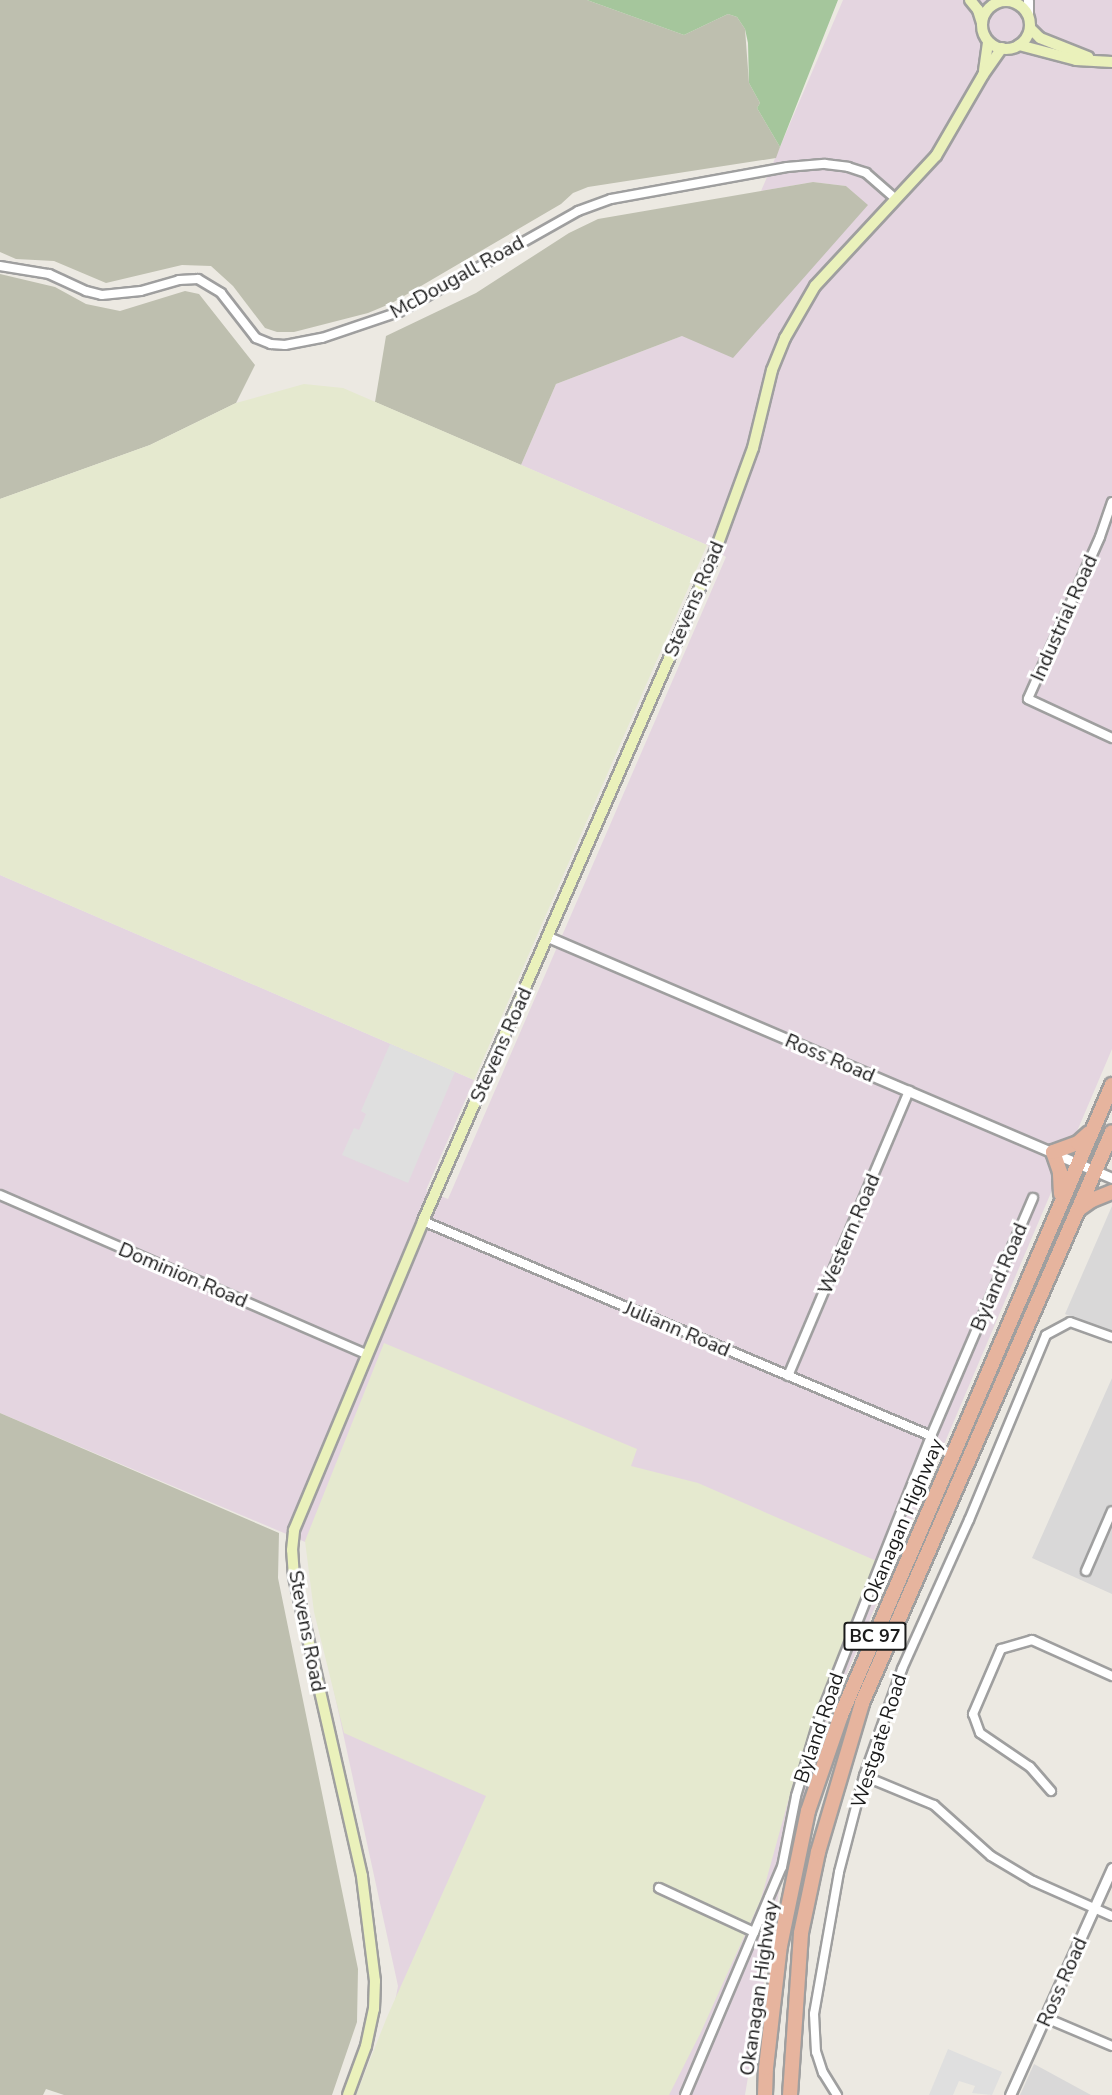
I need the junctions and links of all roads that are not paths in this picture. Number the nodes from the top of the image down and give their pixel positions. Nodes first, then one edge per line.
1 (970, 0) edge
2 (1010, 0) edge
3 (1028, 0) edge
4 (993, 1) edge
5 (1028, 15) junction
6 (982, 23) junction
7 (1030, 28) junction
8 (988, 42) junction
9 (1018, 45) junction
10 (1002, 48) junction
11 (1094, 60) junction
12 (1112, 62) edge
13 (983, 75) junction
14 (895, 198) junction
15 (0, 266) edge
16 (1112, 502) edge
17 (1112, 738) edge
18 (548, 938) junction
19 (1112, 1085) edge
20 (909, 1091) junction
21 (1091, 1131) junction
22 (1111, 1138) edge
23 (1053, 1152) junction
24 (1077, 1162) junction
25 (1095, 1170) junction
26 (1112, 1178) edge
27 (1112, 1192) edge
28 (0, 1196) edge
29 (1033, 1198) dead end
30 (1061, 1200) junction
31 (1078, 1211) junction
32 (423, 1221) junction
33 (1112, 1337) edge
34 (366, 1354) junction
35 (788, 1376) junction
36 (931, 1436) junction
37 (1112, 1511) edge
38 (1086, 1571) dead end
39 (1112, 1676) edge
40 (864, 1776) junction
41 (1051, 1791) dead end
42 (1112, 1868) edge
43 (659, 1888) dead end
44 (1094, 1908) junction
45 (1112, 1916) edge
46 (754, 1932) junction
47 (1046, 2018) junction
48 (1112, 2046) edge
49 (348, 2092) edge
50 (685, 2095) edge
51 (765, 2095) edge
52 (790, 2095) edge
53 (837, 2095) edge
54 (1010, 2095) edge

1 - 6 main road
2 - 4 main road
2 - 5 main road
3 - 5 street
4 - 6 main road
5 - 7 main road
6 - 8 main road
7 - 9 main road
7 - 11 main road
8 - 10 main road
8 - 13 main road, Stevens Road
9 - 10 main road
9 - 11 main road
10 - 13 main road, Stevens Road
11 - 12 main road
13 - 14 main road, Stevens Road
14 - 15 street, McDougall Road
14 - 18 main road, Stevens Road
16 - 17 street, Industrial Road
18 - 20 street, Ross Road
18 - 32 main road, Stevens Road
19 - 21 highway, Okanagan Highway / BC 97
20 - 23 street, Ross Road
20 - 35 street, Western Road
21 - 23 highway
21 - 24 highway, Okanagan Highway / BC 97
22 - 25 highway, Okanagan Highway / BC 97
23 - 24 street, Ross Road
23 - 30 highway
24 - 25 street, Ross Road
24 - 30 highway, Okanagan Highway / BC 97
25 - 26 street, Ross Road
25 - 31 highway, Okanagan Highway / BC 97
27 - 31 highway
28 - 34 street, Dominion Road
29 - 36 street, Byland Road
30 - 51 highway, Okanagan Highway / BC 97
31 - 52 highway, Okanagan Highway / BC 97
32 - 34 main road, Stevens Road
32 - 35 street, Juliann Road
33 - 40 street, Westgate Road
34 - 49 main road, Stevens Road
35 - 36 street, Juliann Road
36 - 46 street, Byland Road
37 - 38 street
39 - 41 street
40 - 44 street
40 - 53 street, Westgate Road
42 - 44 street, Ross Road
43 - 46 street
44 - 45 street
44 - 47 street, Ross Road
46 - 50 street, Byland Road
47 - 48 street
47 - 54 street, Ross Road

